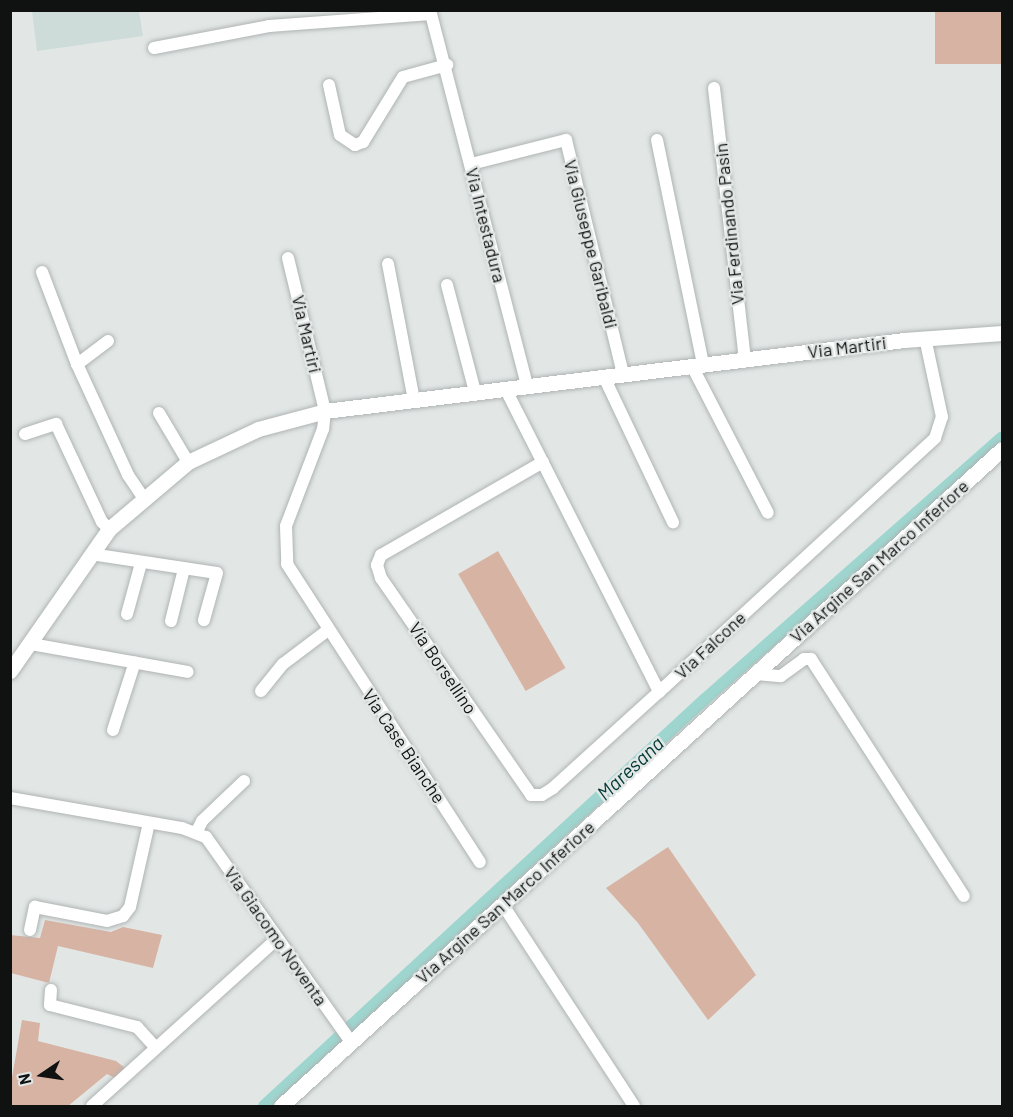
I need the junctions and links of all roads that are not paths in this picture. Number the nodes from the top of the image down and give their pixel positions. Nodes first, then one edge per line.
1 (431, 12) edge
2 (154, 48) dead end
3 (447, 65) junction
4 (328, 85) dead end
5 (714, 88) dead end
6 (657, 140) dead end
7 (471, 164) junction
8 (288, 258) dead end
9 (388, 264) dead end
10 (42, 272) dead end
11 (447, 285) dead end
12 (1002, 333) edge
13 (925, 338) junction
14 (108, 341) dead end
15 (745, 360) junction
16 (77, 364) junction
17 (697, 365) junction
18 (623, 374) junction
19 (604, 376) junction
20 (526, 386) junction
21 (506, 388) junction
22 (475, 393) junction
23 (414, 400) junction
24 (325, 411) junction
25 (159, 413) dead end
26 (25, 434) dead end
27 (1002, 449) edge
28 (188, 462) junction
29 (543, 462) junction
30 (143, 497) junction
31 (768, 513) dead end
32 (673, 522) dead end
33 (109, 529) junction
34 (91, 554) junction
35 (141, 563) junction
36 (184, 568) junction
37 (128, 614) dead end
38 (171, 621) dead end
39 (204, 621) dead end
40 (328, 630) junction
41 (31, 644) junction
42 (135, 662) junction
43 (10, 671) edge
44 (188, 672) dead end
45 (756, 674) junction
46 (261, 691) dead end
47 (659, 692) junction
48 (112, 730) dead end
49 (244, 781) dead end
50 (10, 798) edge
51 (150, 823) junction
52 (197, 831) junction
53 (480, 862) dead end
54 (964, 896) dead end
55 (503, 905) junction
56 (30, 930) dead end
57 (276, 940) junction
58 (51, 990) dead end
59 (350, 1040) junction
60 (156, 1048) junction
61 (92, 1107) edge
62 (282, 1107) edge
63 (634, 1107) edge

1 - 2 street, Via Intestadura
1 - 3 street, Via Intestadura
3 - 4 street
3 - 7 street, Via Intestadura
5 - 15 street, Via Ferdinando Pasin
6 - 17 street
7 - 18 street, Via Giuseppe Garibaldi
7 - 20 street, Via Intestadura
8 - 24 street, Via Martiri
9 - 23 street
10 - 16 street
11 - 22 street
12 - 13 street, Via Martiri
13 - 15 street, Via Martiri
13 - 47 street, Via Falcone
14 - 16 street
15 - 17 street, Via Martiri
16 - 30 street
17 - 18 street, Via Martiri
17 - 31 street
18 - 19 street, Via Martiri
19 - 20 street, Via Martiri
19 - 32 street
20 - 21 street, Via Martiri
21 - 22 street, Via Martiri
21 - 29 street, Via Falcone
22 - 23 street, Via Martiri
23 - 24 street, Via Martiri
24 - 28 street, Via Martiri
24 - 40 street, Via Case Bianche
25 - 28 street
26 - 33 street
27 - 45 street, Via Argine San Marco Inferiore
28 - 30 street, Via Martiri
29 - 47 street, Via Falcone
29 - 47 street, Via Borsellino
30 - 33 street, Via Martiri
33 - 34 street, Via Martiri
34 - 35 street
34 - 41 street, Via Martiri
35 - 36 street
35 - 37 street
36 - 38 street
36 - 39 street
40 - 46 street
40 - 53 street, Via Case Bianche
41 - 42 street
41 - 43 street, Via Martiri
42 - 44 street
42 - 48 street
45 - 54 street, Via Argine San Marco Inferiore
45 - 55 street, Via Argine San Marco Inferiore
49 - 52 street
50 - 51 street
51 - 52 street
51 - 56 street
52 - 57 street, Via Giacomo Noventa
55 - 59 street, Via Argine San Marco Inferiore
55 - 63 street
57 - 59 street, Via Giacomo Noventa
57 - 60 street
58 - 60 street
59 - 62 street, Via Argine San Marco Inferiore
60 - 61 street

